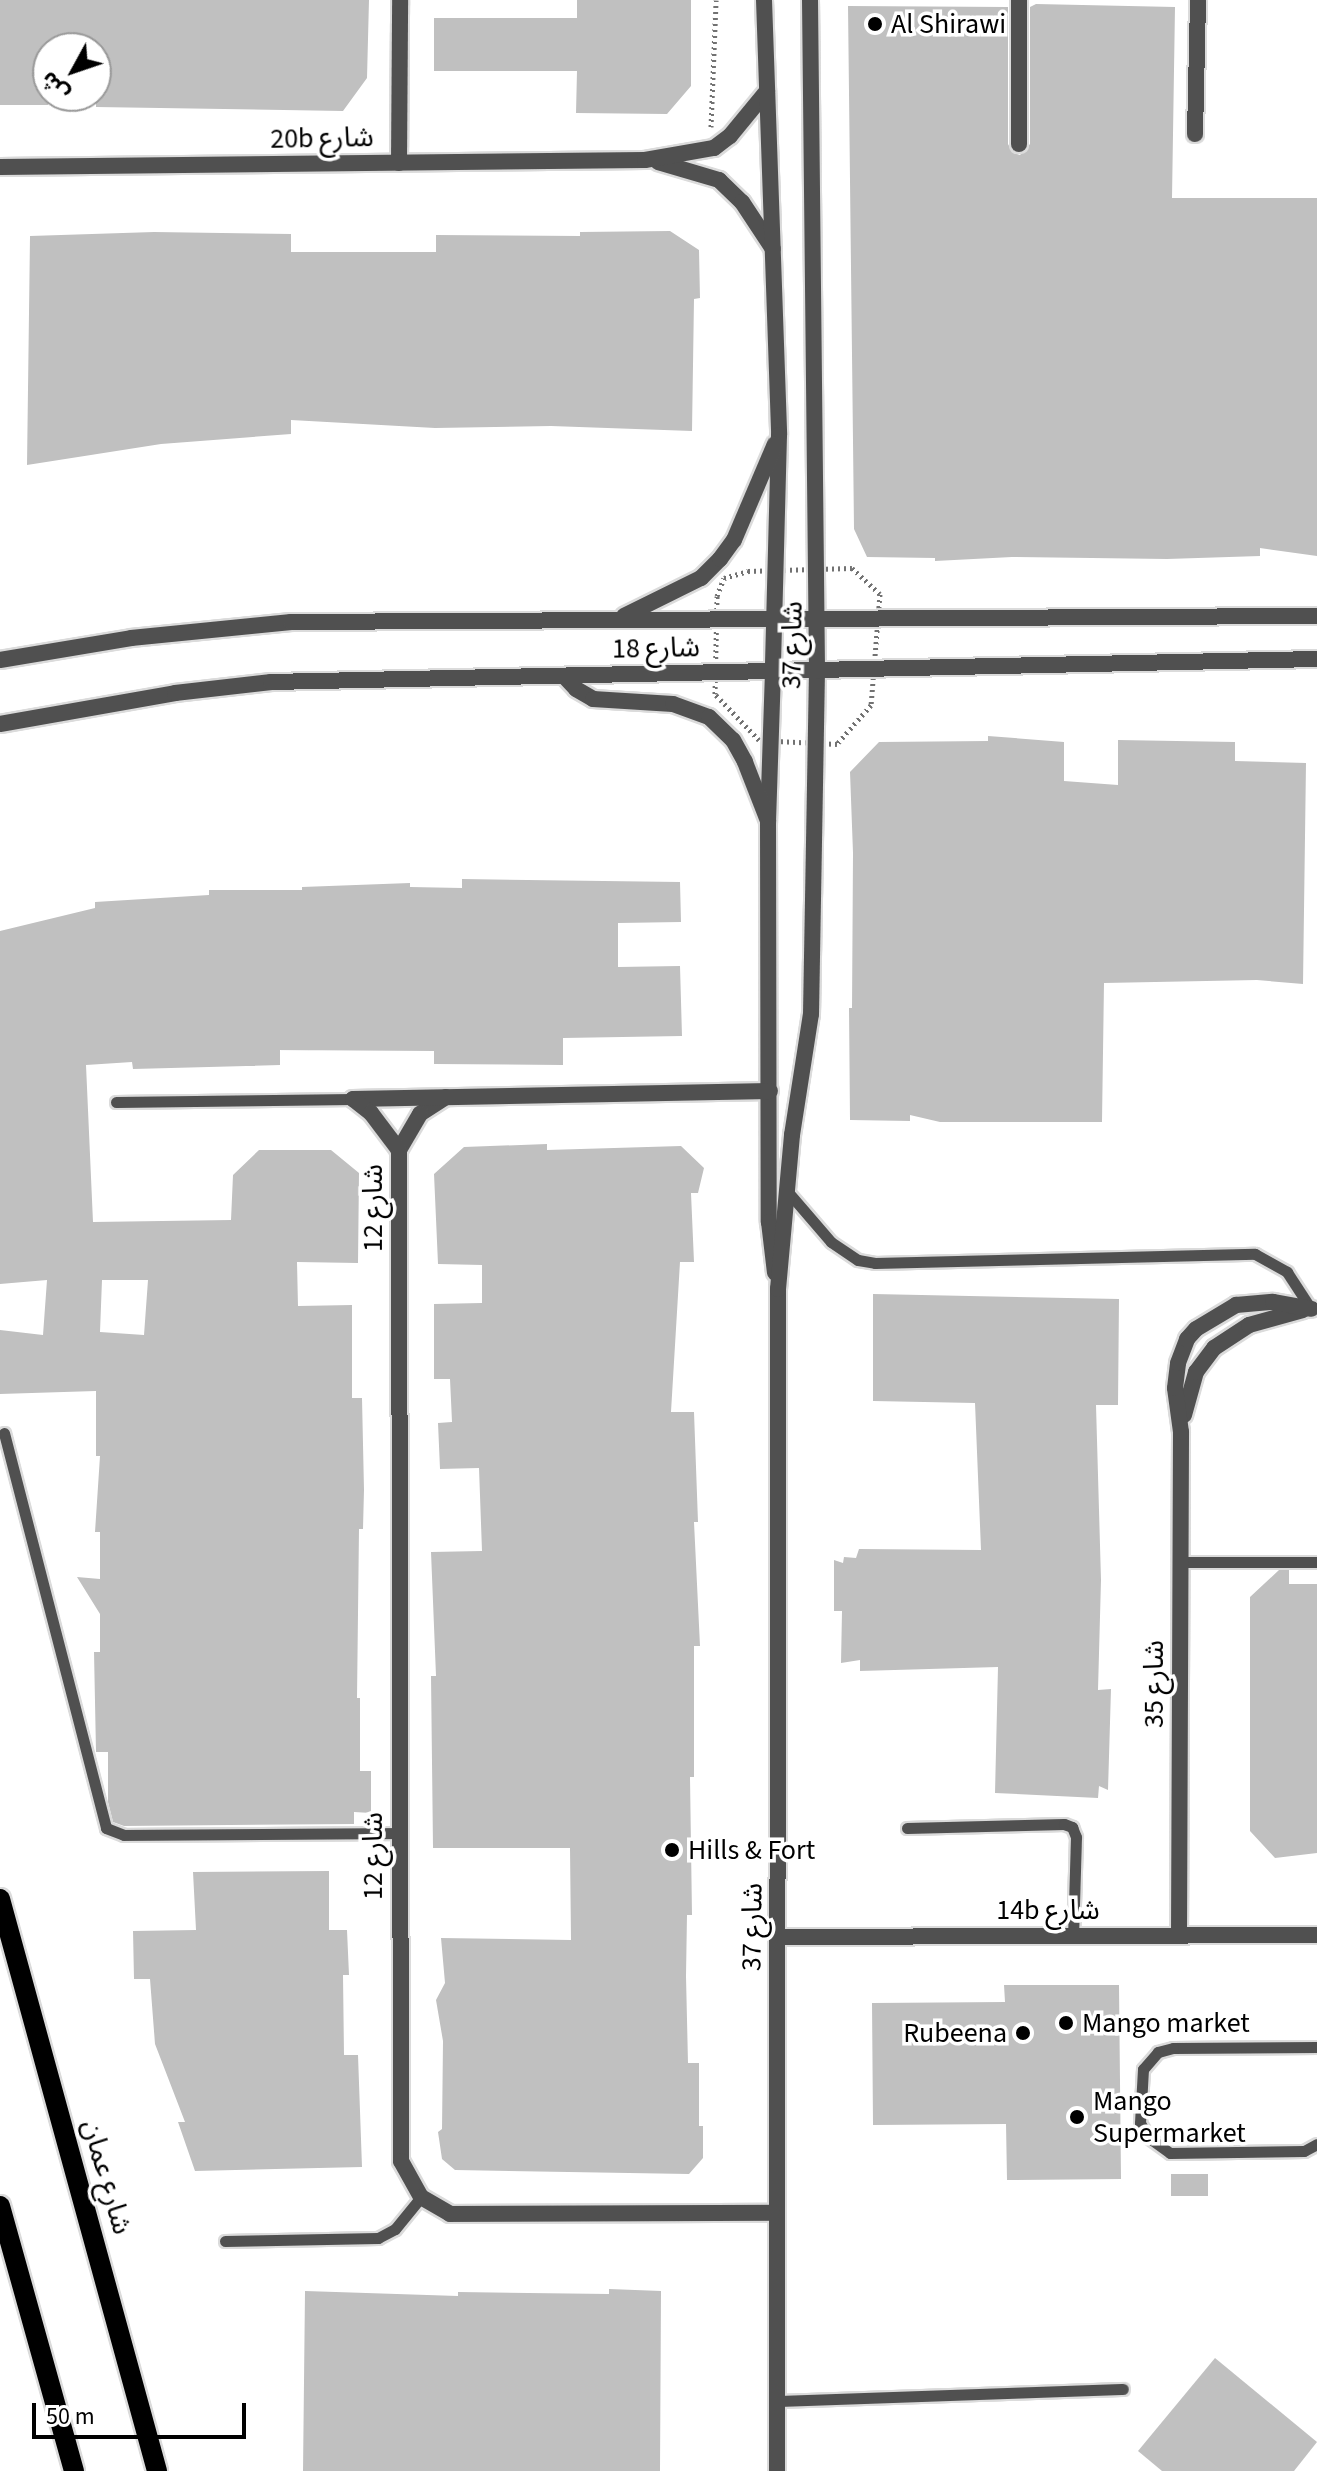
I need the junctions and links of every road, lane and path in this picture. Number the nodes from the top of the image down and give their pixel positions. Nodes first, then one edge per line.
1 (400, 0) edge
2 (716, 0) edge
3 (764, 0) edge
4 (810, 0) edge
5 (1019, 0) edge
6 (1198, 0) edge
7 (767, 91) junction
8 (1195, 134) dead end
9 (720, 144) junction
10 (1019, 144) dead end
11 (645, 160) junction
12 (399, 163) junction
13 (0, 167) edge
14 (773, 249) junction
15 (779, 435) junction
16 (1317, 616) edge
17 (820, 617) junction
18 (774, 618) junction
19 (619, 619) junction
20 (1317, 659) edge
21 (0, 660) edge
22 (773, 671) junction
23 (817, 671) junction
24 (564, 676) junction
25 (0, 724) edge
26 (768, 821) junction
27 (770, 1091) junction
28 (446, 1097) junction
29 (353, 1099) junction
30 (116, 1102) dead end
31 (399, 1150) junction
32 (788, 1192) junction
33 (778, 1289) junction
34 (1314, 1309) edge
35 (1181, 1432) junction
36 (4, 1433) dead end
37 (1180, 1562) junction
38 (1317, 1562) edge
39 (907, 1828) dead end
40 (399, 1833) junction
41 (0, 1899) edge
42 (1317, 1935) edge
43 (1073, 1936) junction
44 (1179, 1936) junction
45 (779, 1937) junction
46 (1317, 2047) edge
47 (1317, 2144) edge
48 (421, 2197) junction
49 (0, 2206) edge
50 (775, 2213) junction
51 (225, 2241) dead end
52 (1123, 2389) dead end
53 (777, 2401) junction
54 (74, 2471) edge
55 (157, 2471) edge
56 (777, 2471) edge

1 - 12 street
2 - 9 path
3 - 7 street, شارع 37
4 - 17 street, شارع 37
5 - 10 street
6 - 8 street
7 - 9 street
7 - 14 street, شارع 37
9 - 11 street, 20b شارع
11 - 12 street, 20b شارع
11 - 14 street, 20b شارع
12 - 13 street, 20b شارع
14 - 15 street, شارع 37
15 - 18 street, شارع 37
15 - 19 street
16 - 17 street, شارع 18
17 - 18 street, شارع 18
17 - 23 street, شارع 37
18 - 19 street, شارع 18
18 - 22 street, شارع 37
19 - 21 street, شارع 18
20 - 23 street, شارع 18
22 - 23 street, شارع 18
22 - 24 street, شارع 18
22 - 26 street, شارع 37
23 - 32 street, شارع 37
24 - 25 street, شارع 18
24 - 26 street
26 - 27 street, شارع 37
27 - 28 street
27 - 33 street, شارع 37
28 - 29 street
28 - 31 street, شارع 12
29 - 30 lane
29 - 31 street, شارع 12
31 - 40 street, شارع 12
32 - 33 street, شارع 37
32 - 34 lane
33 - 45 street, شارع 37
34 - 35 street, شارع 35
34 - 35 street, شارع 35
35 - 37 street, شارع 35
36 - 40 lane
37 - 38 lane
37 - 44 street, شارع 35
39 - 43 lane
40 - 48 street, شارع 12
41 - 55 main road, شارع عمان
42 - 44 street, 14b شارع
43 - 44 street, 14b شارع
43 - 45 street, 14b شارع
45 - 50 street, شارع 37
46 - 47 lane
48 - 50 street
48 - 51 lane
49 - 54 main road
50 - 53 street, شارع 37
52 - 53 lane
53 - 56 street, شارع 37

